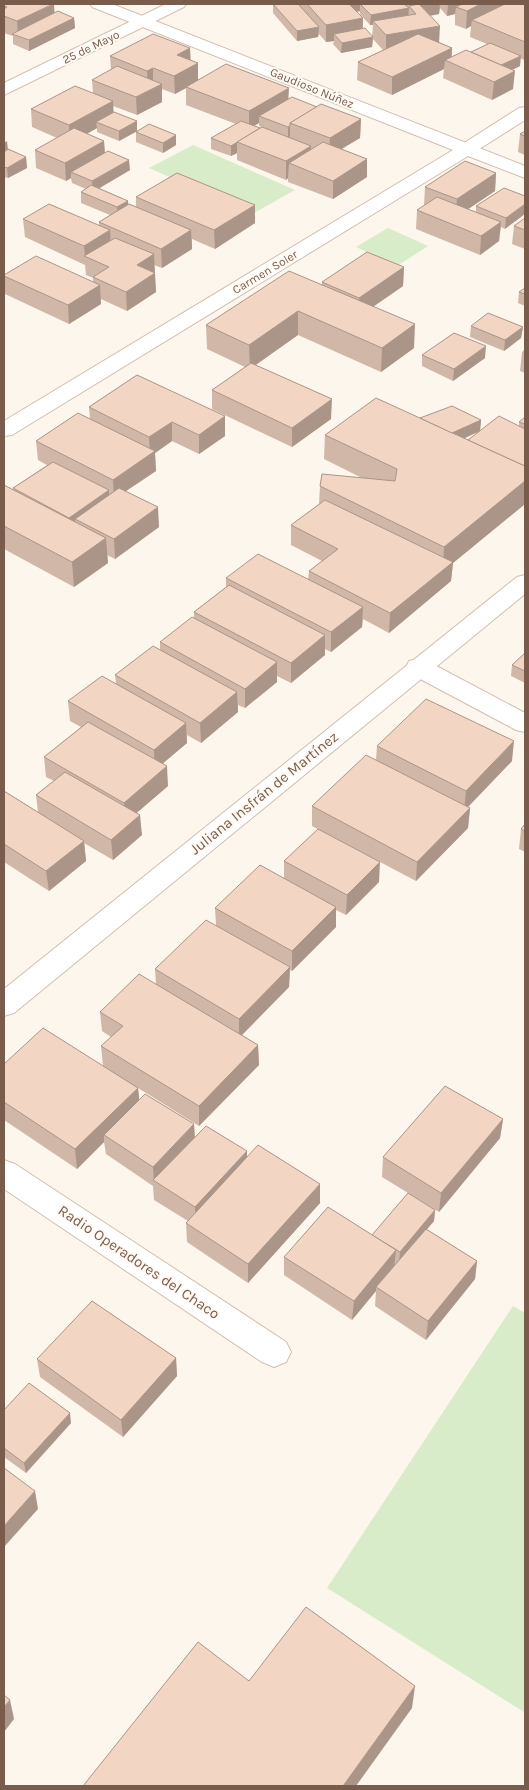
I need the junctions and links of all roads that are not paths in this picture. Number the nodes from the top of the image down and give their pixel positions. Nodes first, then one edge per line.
1 (98, 4) edge
2 (178, 4) edge
3 (142, 22) junction
4 (4, 90) edge
5 (525, 112) edge
6 (467, 149) junction
7 (525, 172) edge
8 (4, 430) edge
9 (525, 582) edge
10 (418, 668) junction
11 (525, 724) edge
12 (4, 1005) edge
13 (4, 1172) edge
14 (274, 1352) dead end

1 - 3 street, Gaudioso Núñez
2 - 3 street, 25 de Mayo
3 - 4 street, 25 de Mayo
3 - 6 street, Gaudioso Núñez
5 - 6 street, Carmen Soler
6 - 7 street, Gaudioso Núñez
6 - 8 street, Carmen Soler
9 - 10 street, Juliana Insfrán de Martínez
10 - 11 street
10 - 12 street, Juliana Insfrán de Martínez
13 - 14 street, Radio Operadores del Chaco

